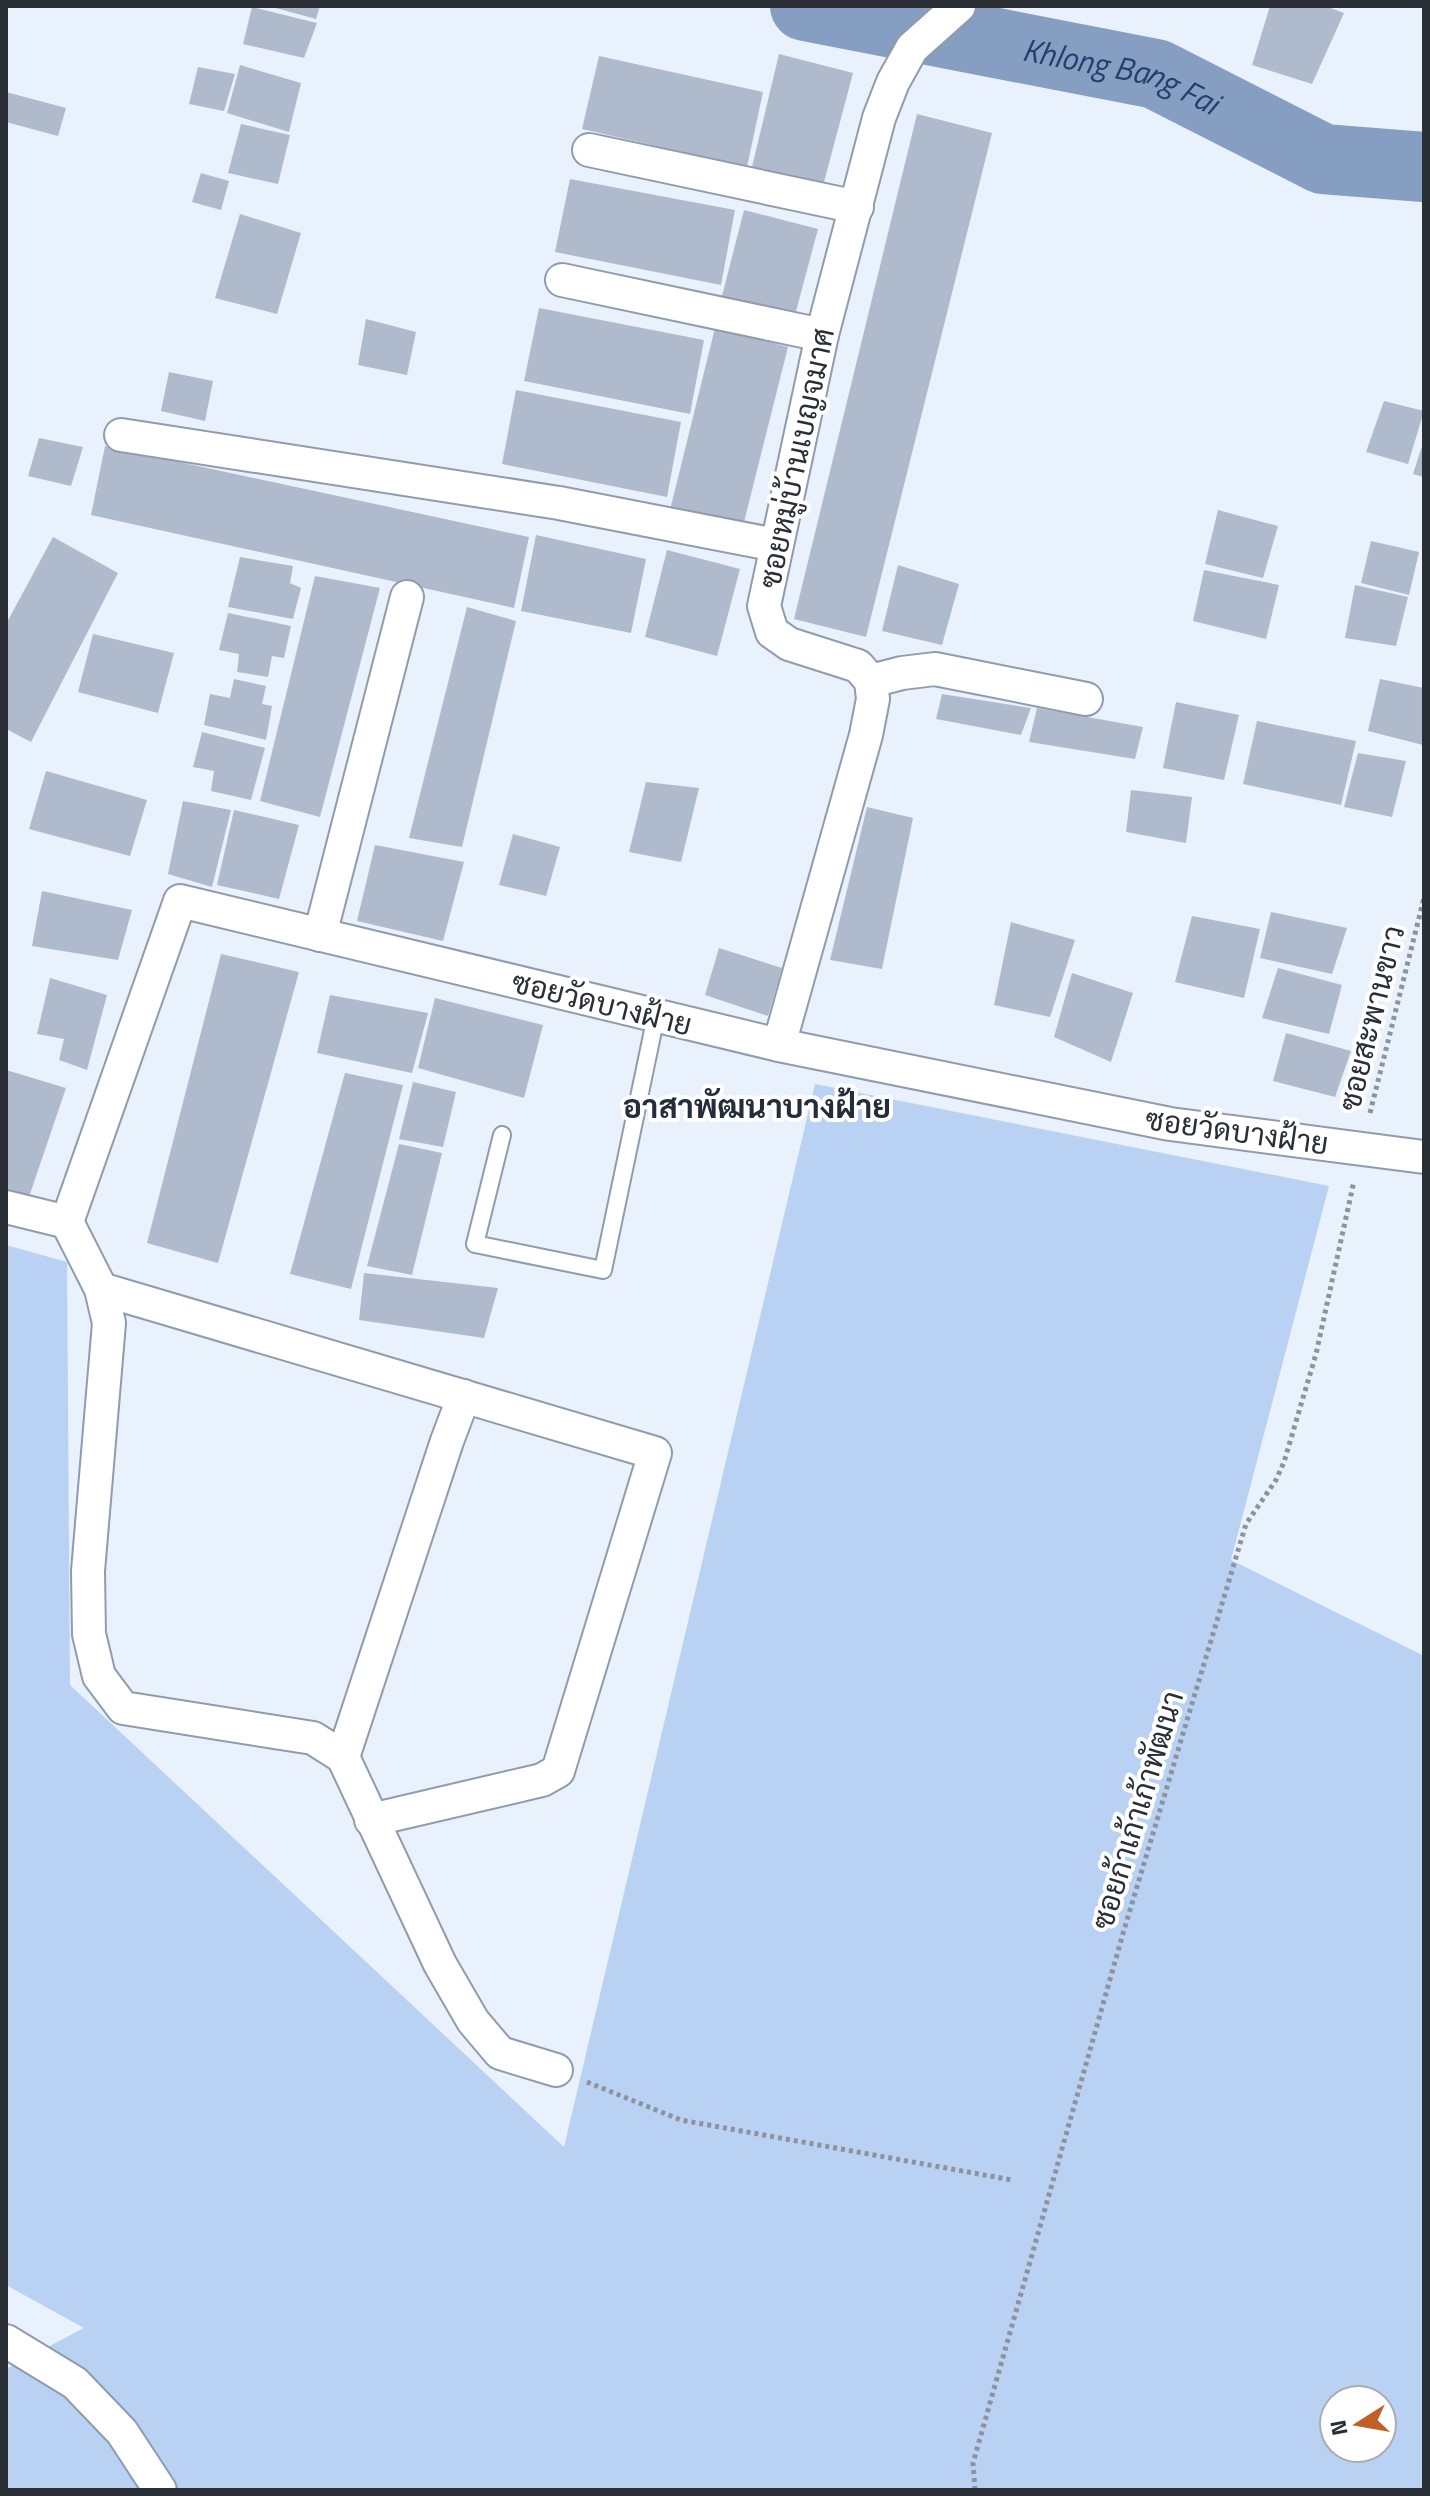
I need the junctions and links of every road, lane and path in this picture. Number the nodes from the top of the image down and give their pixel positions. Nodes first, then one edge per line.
1 (959, 6) edge
2 (589, 150) dead end
3 (857, 207) junction
4 (562, 280) dead end
5 (822, 335) junction
6 (121, 435) dead end
7 (776, 545) junction
8 (407, 597) dead end
9 (871, 681) junction
10 (1086, 699) dead end
11 (1424, 898) edge
12 (320, 935) junction
13 (656, 1016) junction
14 (779, 1045) junction
15 (502, 1135) dead end
16 (1361, 1149) junction
17 (1424, 1157) edge
18 (6, 1207) edge
19 (67, 1222) junction
20 (101, 1289) junction
21 (464, 1396) junction
22 (343, 1757) junction
23 (371, 1820) junction
24 (556, 2070) joint
25 (1012, 2180) dead end
26 (6, 2341) edge
27 (160, 2490) edge
28 (975, 2490) edge

1 - 3 street, ซอยหมู่บ้านเบญจมาศ
2 - 3 street
3 - 5 street, ซอยหมู่บ้านเบญจมาศ
4 - 5 street
5 - 7 street, ซอยหมู่บ้านเบญจมาศ
6 - 7 street
7 - 9 street, ซอยหมู่บ้านเบญจมาศ
8 - 12 street
9 - 10 street
9 - 14 street
11 - 16 path, ซอยสะพานขาว
12 - 13 street, ซอยวัดบางฝ้าย
12 - 19 street, ซอยวัดบางฝ้าย
13 - 14 street, ซอยวัดบางฝ้าย
13 - 15 lane
14 - 16 street, ซอยวัดบางฝ้าย
16 - 17 street, ซอยวัดบางฝ้าย
16 - 28 path, ซอยก้าเก้าเก้าพัฒนา
18 - 19 street
19 - 20 street
20 - 21 street
20 - 22 street
21 - 22 street
21 - 23 street
22 - 23 street
23 - 24 street
24 - 25 path
26 - 27 street

